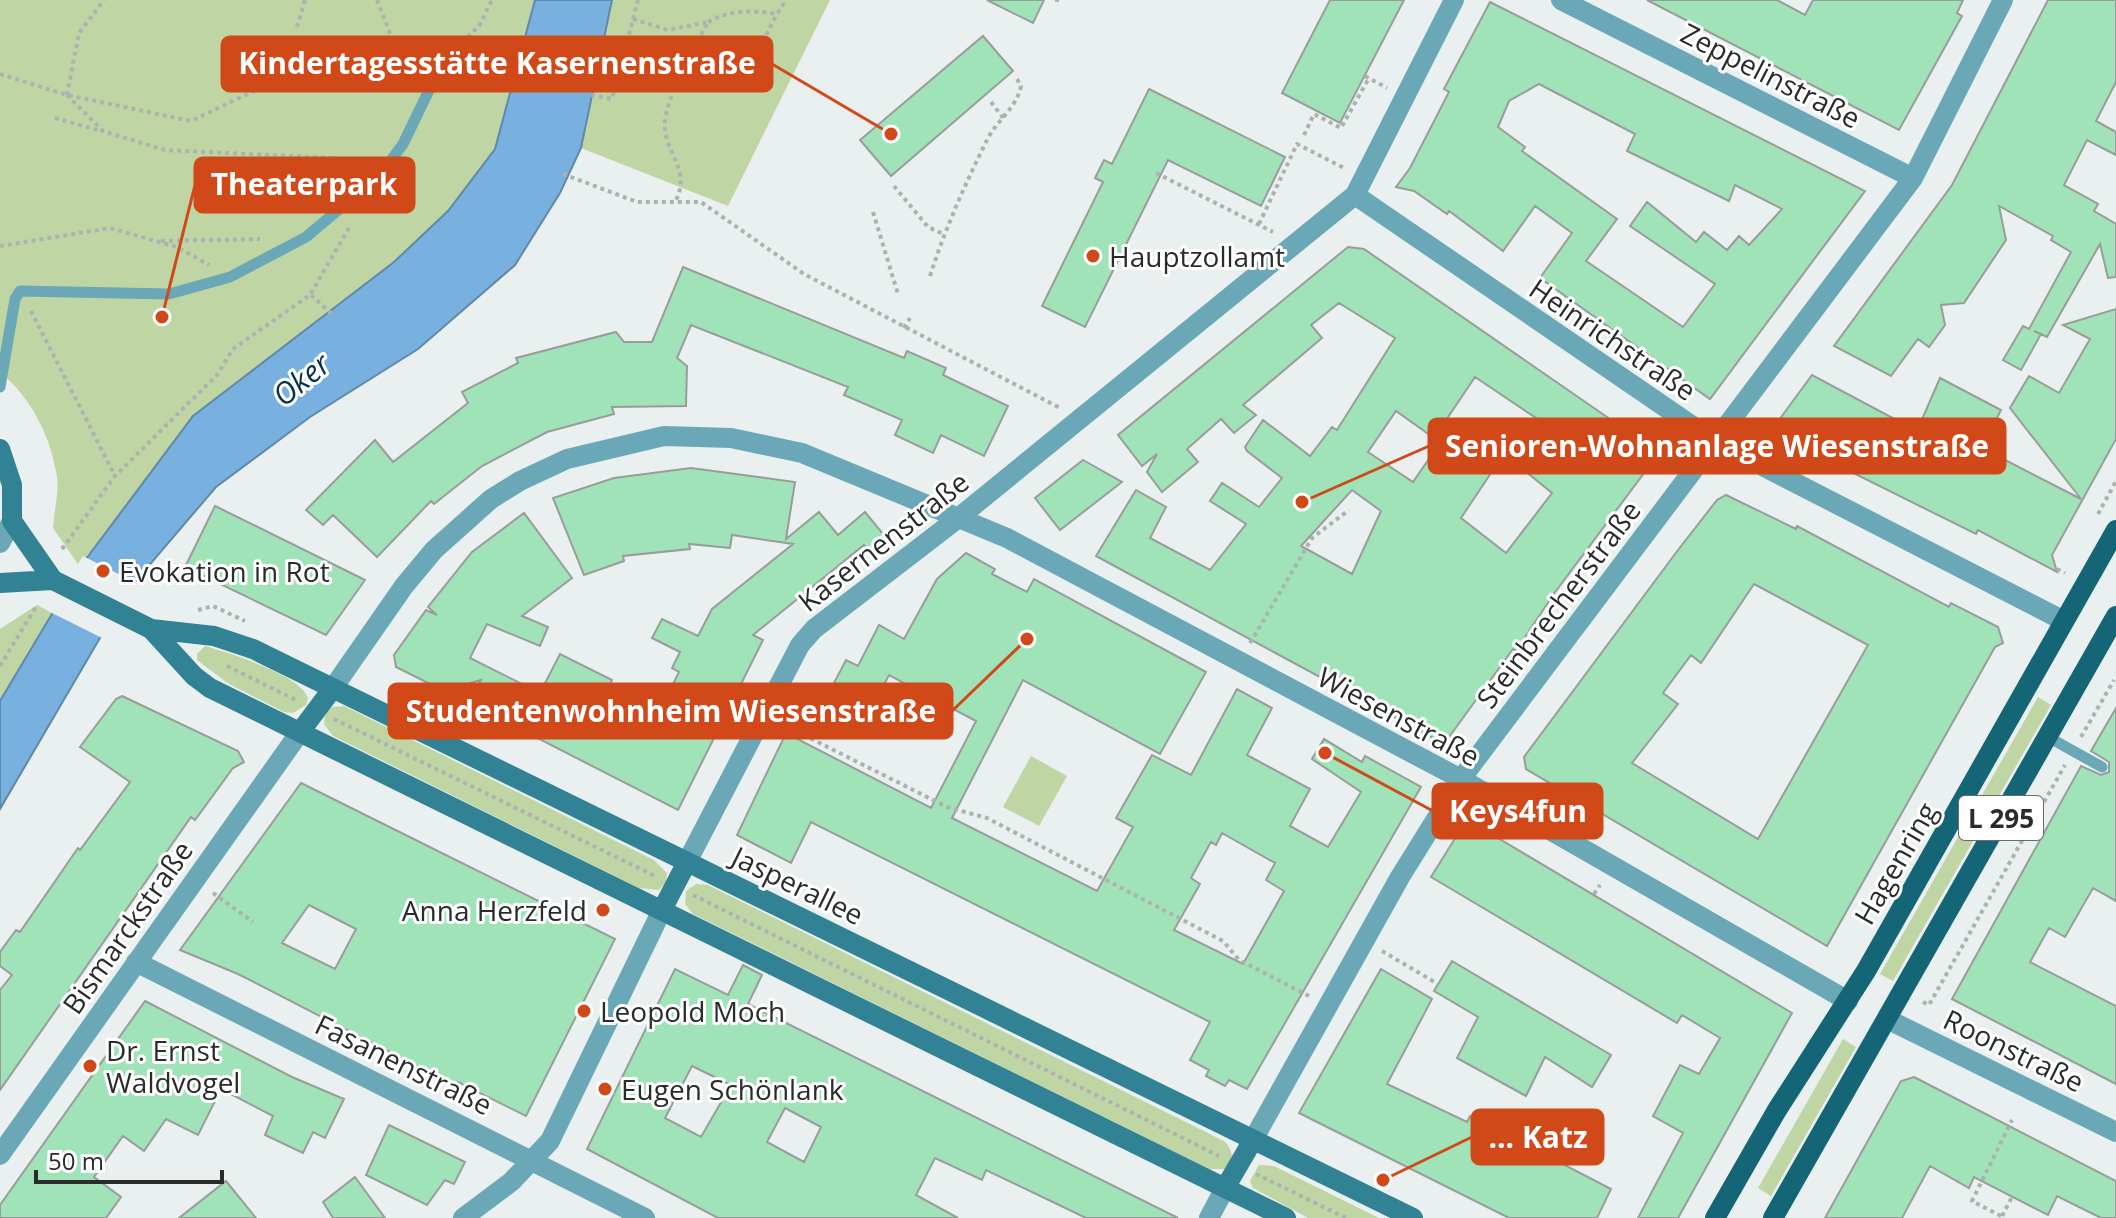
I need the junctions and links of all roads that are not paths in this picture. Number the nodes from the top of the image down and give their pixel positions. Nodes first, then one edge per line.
1 (1454, 0) edge
2 (1561, 0) edge
3 (2003, 0) edge
4 (447, 53) road end
5 (1913, 178) junction
6 (1359, 187) junction
7 (0, 387) edge
8 (1716, 442) junction
9 (0, 449) edge
10 (957, 519) junction
11 (12, 521) junction
12 (2116, 530) edge
13 (0, 543) edge
14 (53, 580) junction
15 (0, 583) edge
16 (2116, 616) edge
17 (2064, 621) junction
18 (151, 629) junction
19 (2109, 644) edge
20 (333, 688) junction
21 (300, 732) junction
22 (2048, 737) junction
23 (2102, 767) dead end
24 (1461, 779) junction
25 (687, 862) junction
26 (662, 910) junction
27 (136, 962) junction
28 (1848, 1001) junction
29 (1887, 1019) junction
30 (2116, 1132) edge
31 (1253, 1140) junction
32 (0, 1155) edge
33 (532, 1159) junction
34 (1225, 1188) junction
35 (463, 1218) edge
36 (645, 1218) edge
37 (1209, 1218) edge
38 (1286, 1218) edge
39 (1413, 1218) edge
40 (1715, 1218) edge
41 (1773, 1218) edge

1 - 6 street, Kasernenstraße
2 - 5 street, Zeppelinstraße
3 - 5 street, Steinbrecherstraße
4 - 7 lane
5 - 8 street, Steinbrecherstraße
6 - 8 street, Heinrichstraße
6 - 10 street, Kasernenstraße
8 - 17 street, Heinrichstraße
8 - 24 street, Steinbrecherstraße
9 - 11 street
10 - 20 street, Wiesenstraße
10 - 24 street, Wiesenstraße
10 - 25 street, Kasernenstraße
11 - 13 street
11 - 14 street, Jasperallee
12 - 17 main road, Hagenring / L 295
14 - 15 street, Jasperallee
14 - 18 street, Jasperallee
16 - 19 main road, L 295
17 - 28 main road, Hagenring / L 295
18 - 20 street, Jasperallee
18 - 21 street, Jasperallee
19 - 22 main road, L 295
20 - 21 street
20 - 25 street, Jasperallee
21 - 26 street, Jasperallee
21 - 27 street, Bismarckstraße
22 - 23 lane
22 - 29 main road, L 295
24 - 28 street, Wiesenstraße
24 - 31 street, Steinbrecherstraße
25 - 26 street, Kasernenstraße
25 - 31 street, Jasperallee
26 - 33 street, Kasernenstraße
26 - 34 street, Jasperallee
27 - 32 street, Bismarckstraße
27 - 33 street, Fasanenstraße
28 - 40 main road, Hagenring / L 295
29 - 30 street, Roonstraße
29 - 41 main road, L 295
31 - 34 street, Steinbrecherstraße
31 - 39 street, Jasperallee
33 - 35 street, Kasernenstraße
33 - 36 street, Fasanenstraße
34 - 37 street, Steinbrecherstraße
34 - 38 street, Jasperallee

